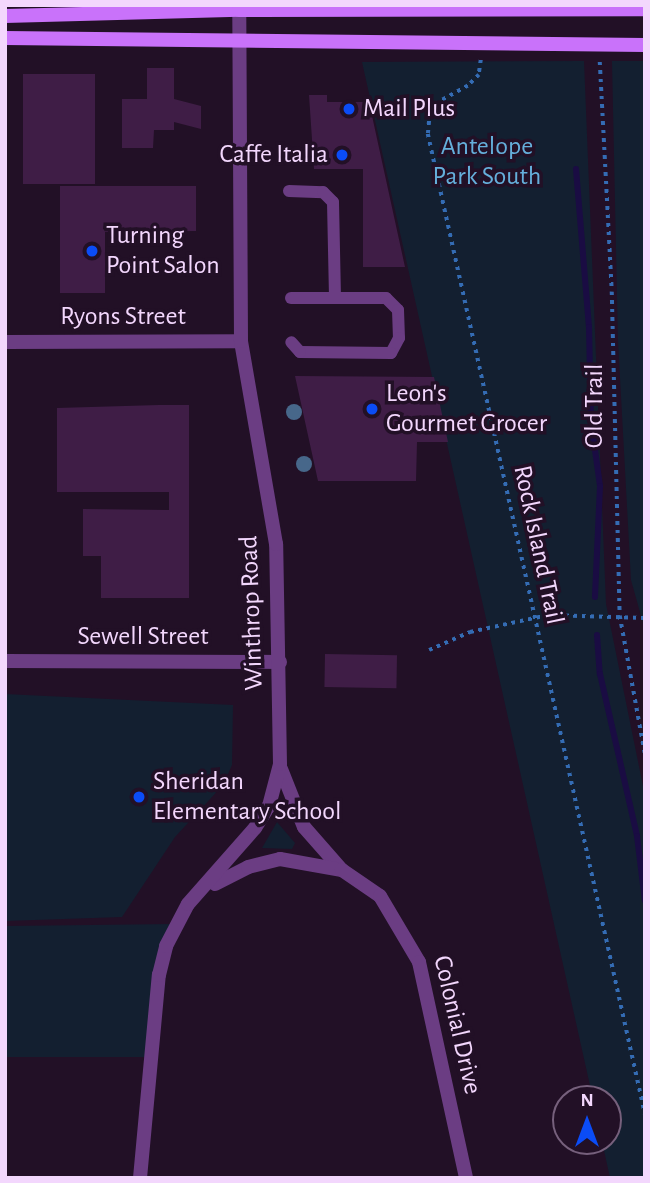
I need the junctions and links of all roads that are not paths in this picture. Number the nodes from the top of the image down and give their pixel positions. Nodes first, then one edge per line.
1 (619, 7) edge
2 (645, 9) edge
3 (240, 10) junction
4 (5, 16) edge
5 (5, 38) edge
6 (240, 44) junction
7 (645, 45) edge
8 (289, 191) dead end
9 (291, 298) dead end
10 (335, 298) junction
11 (241, 341) junction
12 (5, 342) edge
13 (291, 342) dead end
14 (5, 661) edge
15 (280, 662) junction
16 (280, 764) junction
17 (342, 870) junction
18 (205, 889) junction
19 (140, 1178) edge
20 (467, 1178) edge

1 - 2 main road
1 - 3 main road
3 - 4 main road
3 - 6 street, Winthrop Road
5 - 6 main road
6 - 7 main road
6 - 11 street, Winthrop Road
8 - 10 lane
9 - 10 lane
10 - 13 lane
11 - 12 street, Ryons Street
11 - 15 street, Winthrop Road
14 - 15 street, Sewell Street
15 - 16 street, Winthrop Road
16 - 17 street, Colonial Drive
16 - 18 street, Winthrop Road
17 - 18 street, Colonial Drive
17 - 20 street, Colonial Drive
18 - 19 street, Winthrop Road

